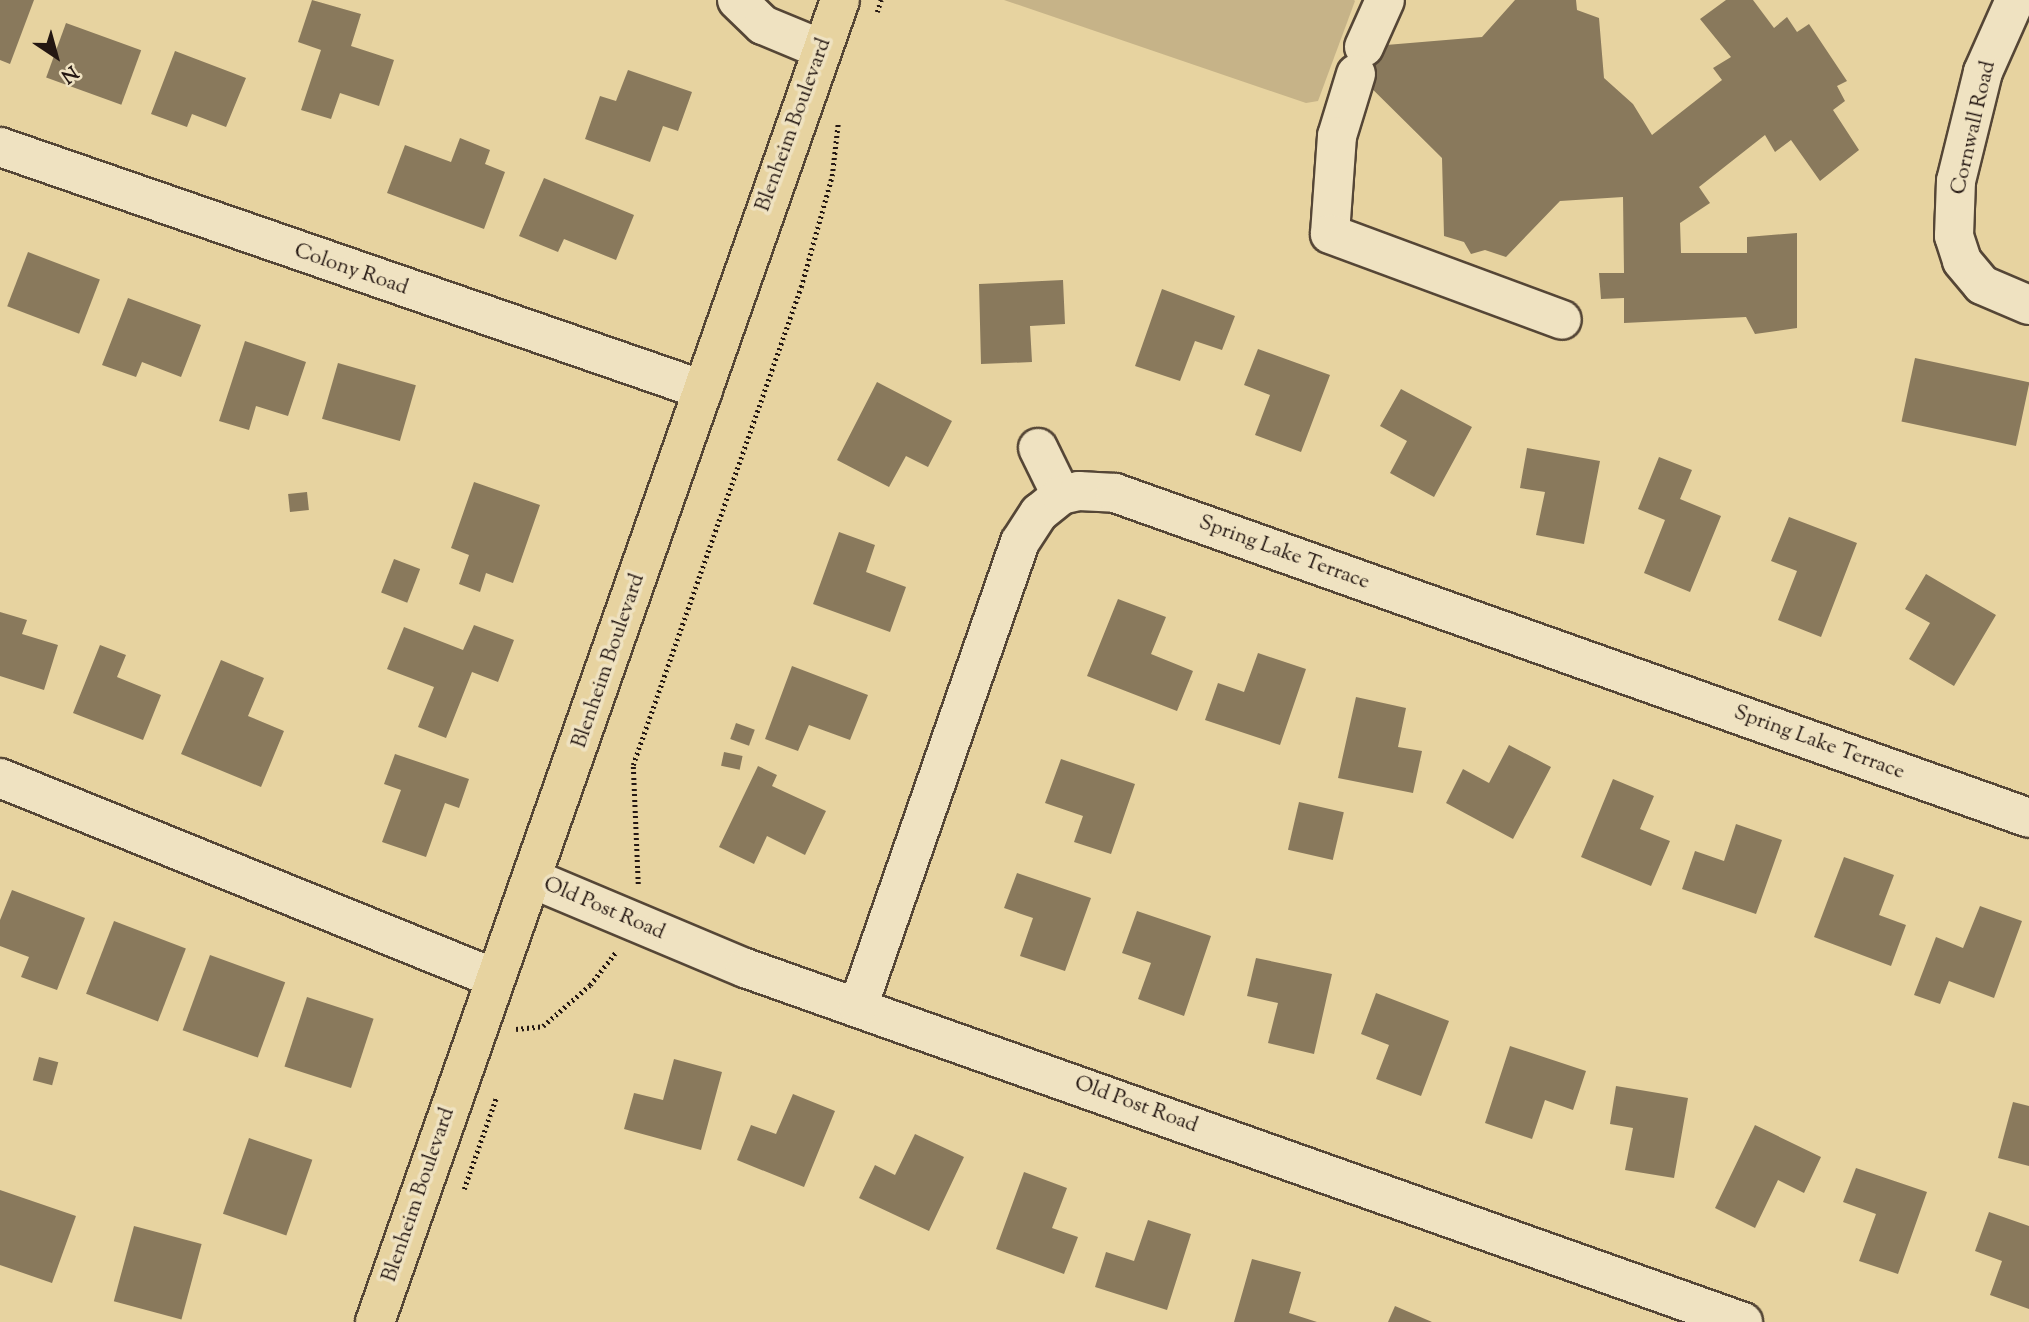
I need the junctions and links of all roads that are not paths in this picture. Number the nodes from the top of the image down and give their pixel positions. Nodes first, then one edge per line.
1 (737, 0) edge
2 (840, 0) edge
3 (1385, 0) edge
4 (2001, 4) edge
5 (821, 49) junction
6 (0, 147) edge
7 (2029, 304) edge
8 (1562, 320) dead end
9 (703, 390) junction
10 (1038, 448) dead end
11 (1061, 495) junction
12 (0, 778) edge
13 (2029, 818) edge
14 (533, 879) junction
15 (494, 978) junction
16 (858, 1007) junction
17 (375, 1322) edge
18 (1743, 1322) edge

1 - 5 street
2 - 5 main road, Blenheim Boulevard
3 - 8 street
4 - 7 street, Cornwall Road
5 - 9 main road, Blenheim Boulevard
6 - 9 street, Colony Road
9 - 14 main road, Blenheim Boulevard
10 - 11 street
11 - 13 street, Spring Lake Terrace
11 - 16 street
12 - 15 street
14 - 15 main road, Blenheim Boulevard
14 - 16 street, Old Post Road
15 - 17 main road, Blenheim Boulevard
16 - 18 street, Old Post Road

